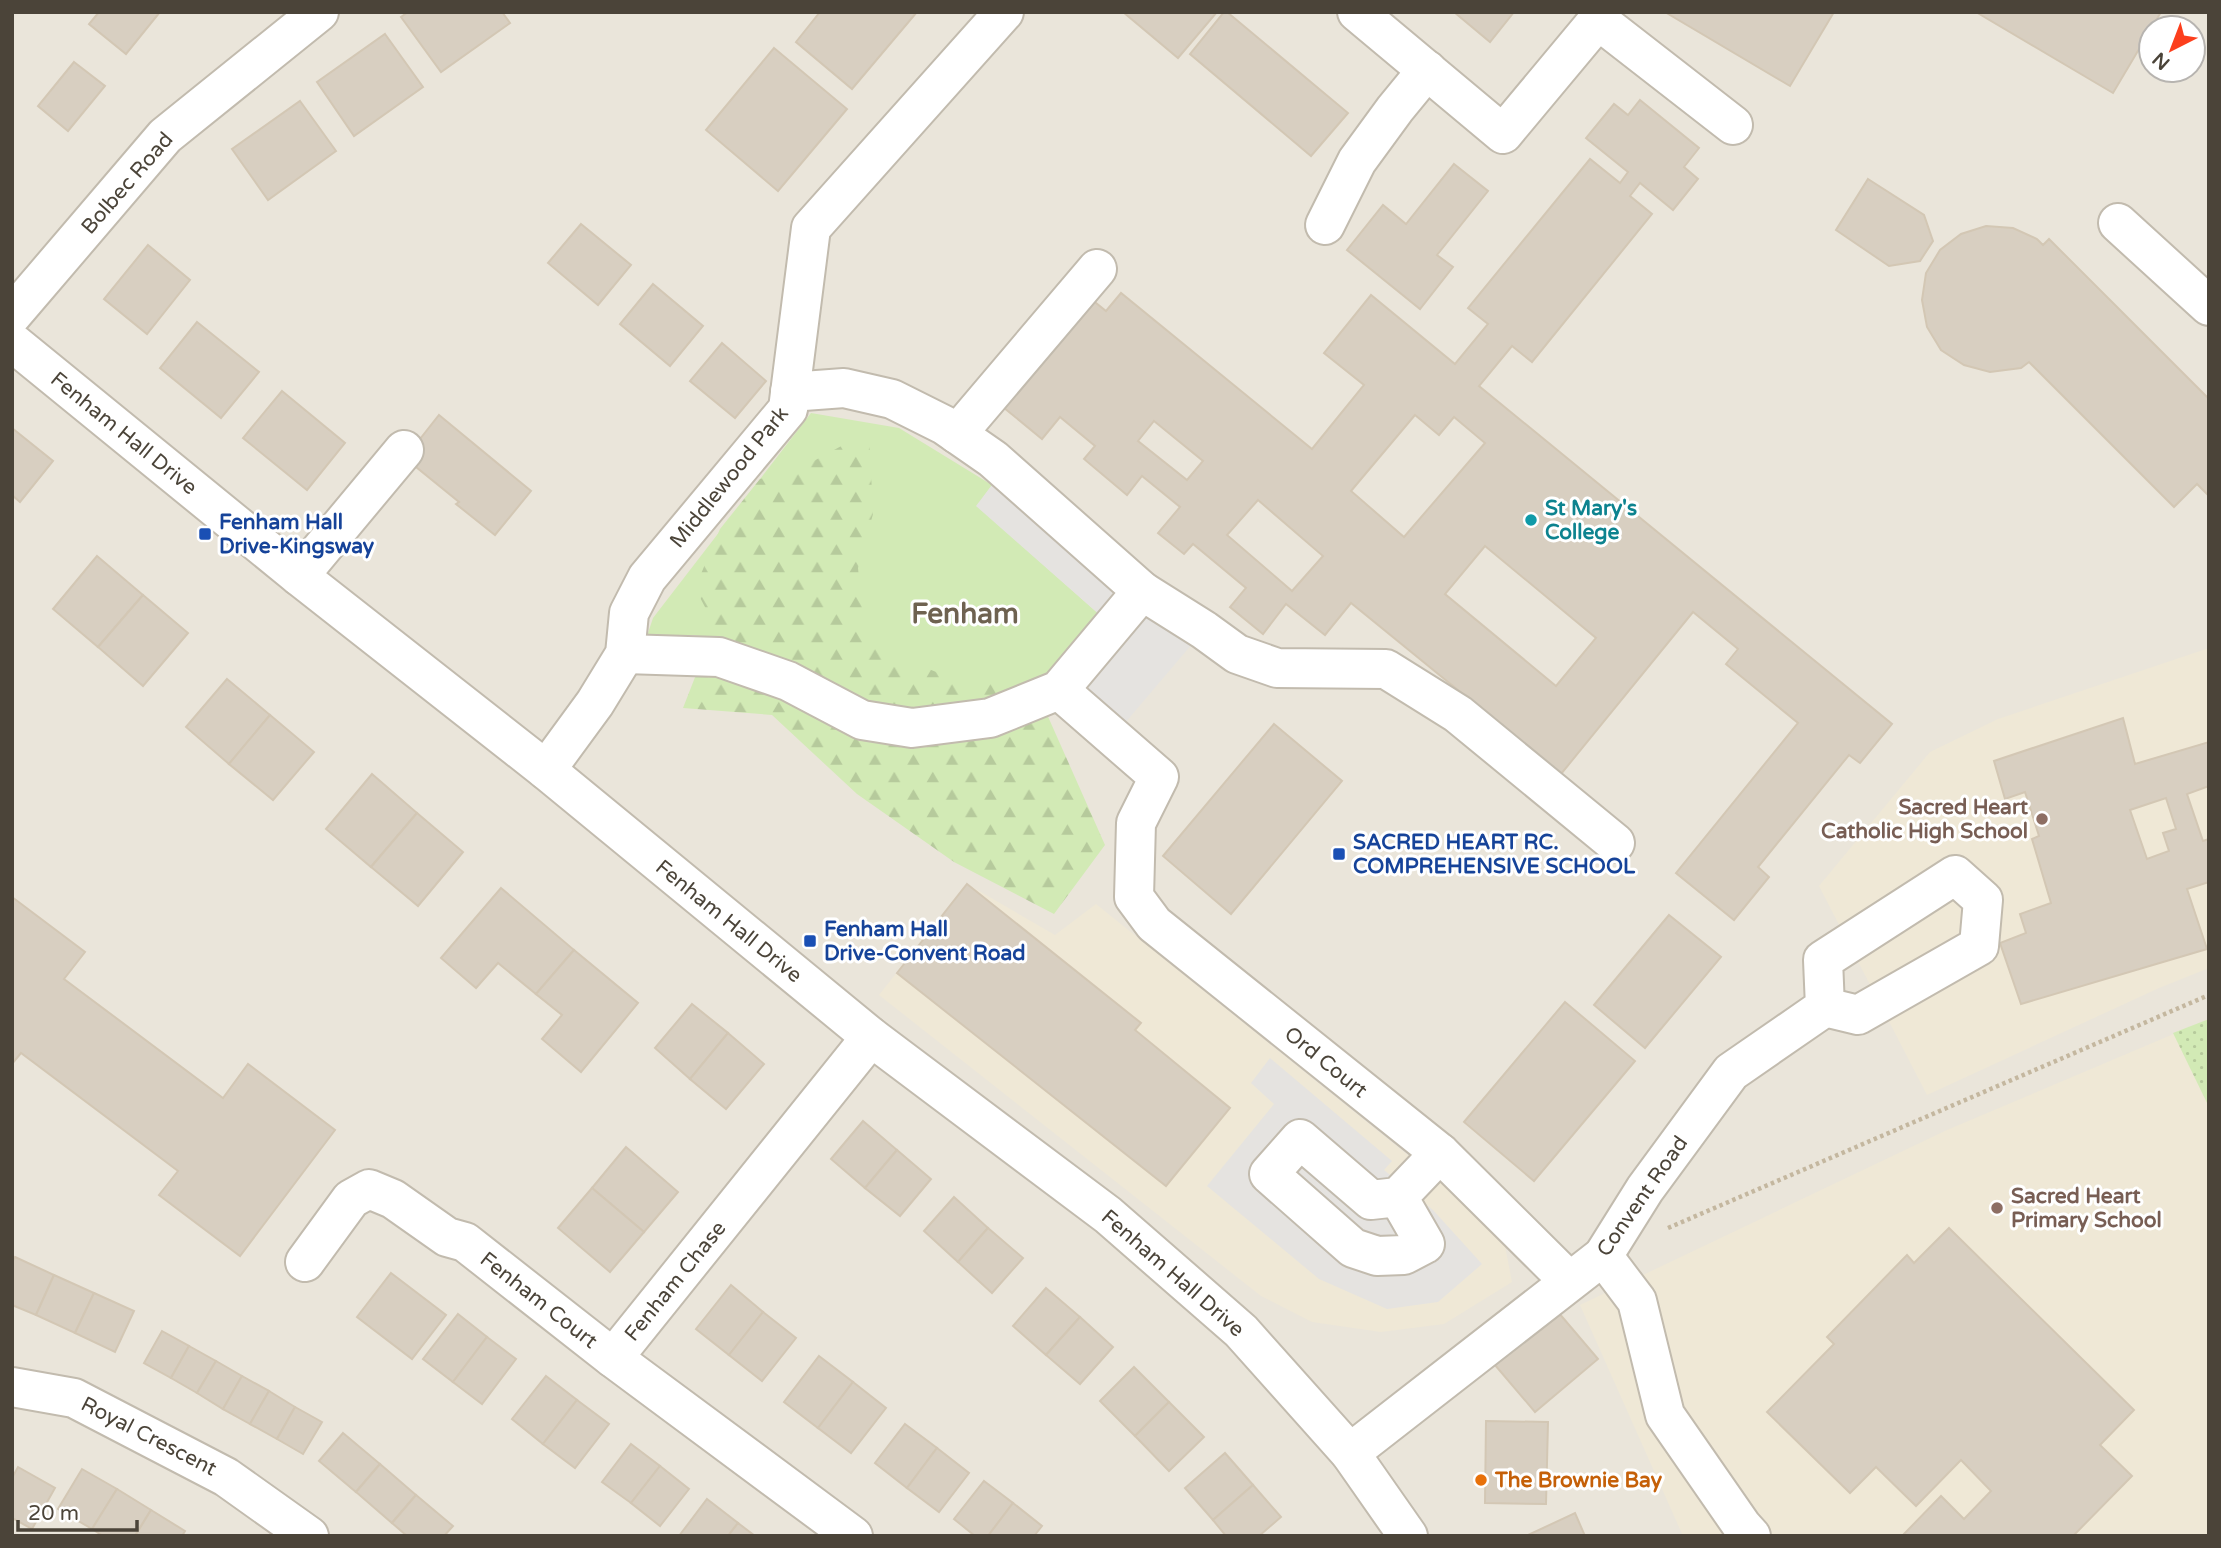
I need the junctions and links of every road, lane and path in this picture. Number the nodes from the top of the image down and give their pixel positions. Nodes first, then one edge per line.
1 (1004, 12) edge
2 (1357, 12) edge
3 (305, 16) edge
4 (1427, 70) junction
5 (1733, 125) dead end
6 (2118, 223) dead end
7 (1325, 225) dead end
8 (1097, 269) dead end
9 (2209, 306) edge
10 (12, 315) edge
11 (12, 342) edge
12 (790, 393) junction
13 (957, 434) junction
14 (404, 450) dead end
15 (299, 576) junction
16 (1142, 591) junction
17 (625, 654) junction
18 (1059, 690) junction
19 (546, 771) junction
20 (1615, 844) dead end
21 (2209, 995) edge
22 (1825, 1007) junction
23 (871, 1037) junction
24 (1440, 1153) junction
25 (1398, 1197) dead end
26 (1666, 1229) dead end
27 (1603, 1256) junction
28 (305, 1262) dead end
29 (1569, 1281) junction
30 (613, 1358) junction
31 (12, 1387) edge
32 (1350, 1453) junction
33 (309, 1536) edge
34 (853, 1536) edge
35 (1408, 1536) edge
36 (1751, 1536) edge

1 - 12 street, Middlewood Park
2 - 4 street
3 - 10 street, Bolbec Road
4 - 5 street
4 - 7 street
6 - 9 street
8 - 13 street
11 - 15 street, Fenham Hall Drive
12 - 13 street
12 - 17 street, Middlewood Park
13 - 16 street
14 - 15 street
15 - 19 street, Fenham Hall Drive
16 - 18 street
16 - 20 street
17 - 18 street
17 - 19 street, Middlewood Park
18 - 24 street, Ord Court
19 - 23 street, Fenham Hall Drive
21 - 26 path
22 - 22 street
22 - 27 street, Convent Road
23 - 30 street, Fenham Chase
23 - 32 street, Fenham Hall Drive
24 - 25 street
24 - 29 street, Ord Court
27 - 29 street, Convent Road
27 - 36 street
28 - 30 street, Fenham Court
29 - 32 street, Convent Road
30 - 34 street, Fenham Chase
31 - 33 street, Royal Crescent
32 - 35 street, Fenham Hall Drive

